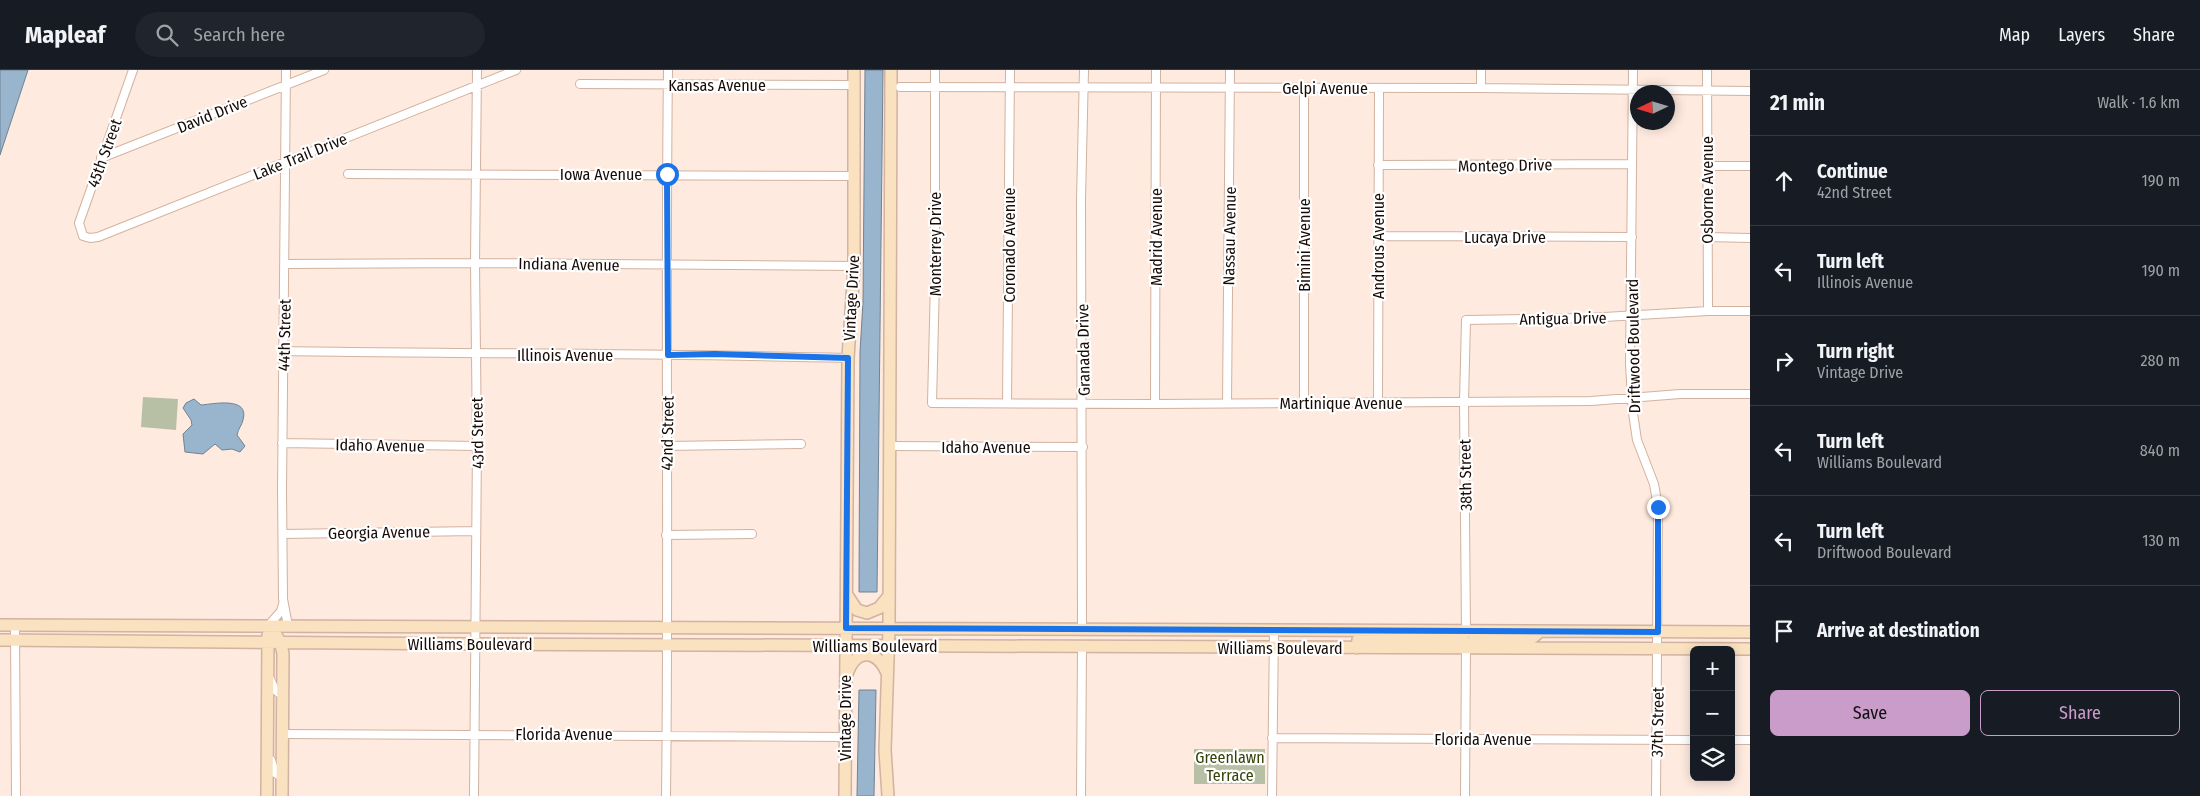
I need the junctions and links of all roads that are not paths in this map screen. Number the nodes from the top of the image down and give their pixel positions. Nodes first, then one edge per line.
1 (134, 70) edge
2 (286, 70) edge
3 (324, 70) edge
4 (477, 70) edge
5 (516, 70) edge
6 (668, 70) edge
7 (854, 70) edge
8 (891, 70) edge
9 (935, 70) edge
10 (1010, 70) edge
11 (1084, 70) edge
12 (1156, 70) edge
13 (1230, 70) edge
14 (1481, 70) edge
15 (1632, 70) edge
16 (1707, 70) edge
17 (580, 84) dead end
18 (668, 84) junction
19 (286, 85) junction
20 (1632, 85) edge
21 (477, 86) junction
22 (854, 86) junction
23 (935, 86) junction
24 (900, 87) dead end
25 (1010, 87) junction
26 (1083, 87) junction
27 (1155, 87) junction
28 (1230, 88) junction
29 (1304, 88) junction
30 (1379, 88) junction
31 (1480, 88) junction
32 (1630, 90) edge
33 (1675, 91) edge
34 (1707, 91) junction
35 (1750, 91) edge
36 (1632, 130) edge
37 (101, 158) junction
38 (285, 162) junction
39 (1632, 164) junction
40 (1378, 165) junction
41 (1707, 166) junction
42 (1750, 166) edge
43 (348, 174) dead end
44 (476, 174) junction
45 (667, 174) junction
46 (854, 176) junction
47 (83, 236) joint
48 (1378, 236) junction
49 (1632, 237) junction
50 (1707, 237) junction
51 (1750, 238) edge
52 (475, 263) junction
53 (284, 264) junction
54 (667, 265) junction
55 (854, 266) junction
56 (1708, 310) junction
57 (1750, 311) edge
58 (1632, 316) junction
59 (1466, 320) joint
60 (283, 352) junction
61 (476, 354) junction
62 (668, 355) junction
63 (848, 358) junction
64 (1750, 394) edge
65 (1632, 397) junction
66 (1304, 402) junction
67 (1464, 402) junction
68 (932, 403) joint
69 (1006, 403) junction
70 (1083, 403) junction
71 (1227, 403) junction
72 (1378, 403) junction
73 (1155, 404) junction
74 (282, 443) junction
75 (801, 444) dead end
76 (477, 446) junction
77 (667, 446) junction
78 (889, 446) junction
79 (1083, 447) junction
80 (476, 531) junction
81 (283, 534) junction
82 (752, 534) dead end
83 (666, 535) junction
84 (846, 593) junction
85 (888, 597) junction
86 (283, 599) junction
87 (0, 626) edge
88 (15, 626) junction
89 (92, 626) junction
90 (112, 626) junction
91 (268, 626) junction
92 (288, 626) junction
93 (476, 627) junction
94 (668, 628) junction
95 (846, 628) junction
96 (889, 628) junction
97 (1042, 629) junction
98 (1082, 630) junction
99 (1122, 630) junction
100 (1274, 630) junction
101 (1466, 630) junction
102 (1540, 631) junction
103 (1658, 632) junction
104 (1750, 632) edge
105 (279, 639) junction
106 (0, 640) edge
107 (15, 640) junction
108 (92, 641) junction
109 (112, 641) junction
110 (268, 643) junction
111 (476, 644) junction
112 (668, 645) junction
113 (846, 645) junction
114 (889, 646) junction
115 (991, 646) junction
116 (1044, 647) junction
117 (1082, 647) junction
118 (1274, 647) junction
119 (1357, 648) junction
120 (1466, 648) junction
121 (1750, 648) edge
122 (1658, 649) junction
123 (268, 669) junction
124 (888, 674) junction
125 (845, 680) junction
126 (283, 696) junction
127 (283, 734) junction
128 (474, 734) junction
129 (666, 735) junction
130 (845, 737) junction
131 (1272, 738) junction
132 (268, 739) junction
133 (1465, 740) junction
134 (1657, 740) junction
135 (1690, 740) edge
136 (1735, 740) edge
137 (1750, 740) edge
138 (282, 777) junction
139 (268, 791) edge
140 (16, 796) edge
141 (278, 796) edge
142 (282, 796) edge
143 (474, 796) edge
144 (666, 796) edge
145 (845, 796) edge
146 (888, 796) edge
147 (1081, 796) edge
148 (1272, 796) edge
149 (1465, 796) edge
150 (1656, 796) edge

1 - 37 street, 45th Street
2 - 19 street, 44th Street
3 - 19 street, David Drive
4 - 21 street, 43rd Street
5 - 21 street, Lake Trail Drive
6 - 18 street, 42nd Street
7 - 22 street, Vintage Drive
8 - 78 street
9 - 23 street, Monterrey Drive
10 - 25 street, Coronado Avenue
11 - 26 street, Granada Drive
12 - 27 street, Madrid Avenue
13 - 28 street, Nassau Avenue
14 - 31 street
15 - 20 street, Driftwood Boulevard
16 - 34 street, Osborne Avenue
17 - 18 street, Kansas Avenue
18 - 22 street, Kansas Avenue
18 - 45 street, 42nd Street
19 - 37 street, David Drive
19 - 38 street, 44th Street
21 - 38 street, Lake Trail Drive
21 - 44 street, 43rd Street
22 - 46 street, Vintage Drive
23 - 24 street, Gelpi Avenue
23 - 25 street, Gelpi Avenue
23 - 68 street, Monterrey Drive
25 - 26 street, Gelpi Avenue
25 - 69 street, Coronado Avenue
26 - 27 street, Gelpi Avenue
26 - 70 street, Granada Drive
27 - 28 street, Gelpi Avenue
27 - 73 street, Madrid Avenue
28 - 29 street, Gelpi Avenue
28 - 71 street, Nassau Avenue
29 - 30 street, Gelpi Avenue
29 - 66 street, Bimini Avenue
30 - 31 street, Gelpi Avenue
30 - 40 street, Androus Avenue
31 - 32 street, Gelpi Avenue
33 - 34 street, Gelpi Avenue
34 - 35 street, Gelpi Avenue
34 - 41 street, Osborne Avenue
36 - 39 street, Driftwood Boulevard
37 - 47 street, 45th Street
38 - 47 street, Lake Trail Drive
38 - 53 street, 44th Street
39 - 40 street, Montego Drive
39 - 49 street, Driftwood Boulevard
40 - 48 street, Androus Avenue
41 - 42 street
41 - 50 street, Osborne Avenue
43 - 44 street, Iowa Avenue
44 - 45 street, Iowa Avenue
44 - 52 street, 43rd Street
45 - 46 street, Iowa Avenue
45 - 54 street, 42nd Street
46 - 55 street, Vintage Drive
48 - 49 street, Lucaya Drive
48 - 72 street, Androus Avenue
49 - 58 street, Driftwood Boulevard
50 - 51 street
50 - 56 street, Osborne Avenue
52 - 53 street, Indiana Avenue
52 - 54 street, Indiana Avenue
52 - 61 street, 43rd Street
53 - 60 street, 44th Street
54 - 55 street, Indiana Avenue
54 - 62 street, 42nd Street
55 - 63 street, Vintage Drive
56 - 57 street, Antigua Drive
56 - 58 street, Antigua Drive
58 - 59 street, Antigua Drive
58 - 65 street, Driftwood Boulevard
59 - 67 street, 38th Street
60 - 61 street, Illinois Avenue
60 - 74 street, 44th Street
61 - 62 street, Illinois Avenue
61 - 76 street, 43rd Street
62 - 63 street, Illinois Avenue
62 - 77 street, 42nd Street
63 - 84 street, Vintage Drive
64 - 65 street, Martinique Avenue
65 - 67 street, Martinique Avenue
65 - 103 street, Driftwood Boulevard
66 - 71 street, Martinique Avenue
66 - 72 street, Martinique Avenue
67 - 72 street, Martinique Avenue
67 - 101 street, 38th Street
68 - 69 street, Martinique Avenue
69 - 70 street, Martinique Avenue
70 - 73 street, Martinique Avenue
70 - 79 street, Granada Drive
71 - 73 street, Martinique Avenue
74 - 76 street, Idaho Avenue
74 - 81 street, 44th Street
75 - 77 street
76 - 80 street, 43rd Street
77 - 83 street, 42nd Street
78 - 79 street, Idaho Avenue
78 - 85 street
79 - 98 street, Granada Drive
80 - 81 street, Georgia Avenue
80 - 93 street, 43rd Street
81 - 86 street, 44th Street
82 - 83 street
83 - 94 street, 42nd Street
84 - 85 street
84 - 95 street, Vintage Drive
85 - 96 street
86 - 91 street, 44th Street
86 - 92 street, 44th Street
87 - 88 street, Williams Boulevard
88 - 89 street, Williams Boulevard
88 - 107 street
89 - 90 street, Williams Boulevard
89 - 108 street
90 - 91 street, Williams Boulevard
90 - 109 street
91 - 92 street, Williams Boulevard
91 - 105 street
91 - 110 street
92 - 93 street, Williams Boulevard
92 - 105 street
93 - 94 street, Williams Boulevard
93 - 111 street, 43rd Street
94 - 95 street, Williams Boulevard
94 - 112 street, 42nd Street
95 - 96 street, Williams Boulevard
95 - 113 street, Vintage Drive
96 - 97 street, Williams Boulevard
96 - 114 street
97 - 98 street, Williams Boulevard
97 - 115 street
98 - 99 street, Williams Boulevard
98 - 116 street
99 - 100 street, Williams Boulevard
99 - 117 street
100 - 101 street, Williams Boulevard
100 - 118 street
101 - 102 street, Williams Boulevard
101 - 119 street
102 - 103 street, Williams Boulevard
102 - 120 street
103 - 104 street, Williams Boulevard
103 - 122 street, Driftwood Boulevard
105 - 110 street, Williams Boulevard
105 - 111 street, Williams Boulevard
105 - 126 street
106 - 107 street, Williams Boulevard
107 - 108 street, Williams Boulevard
107 - 140 street
108 - 109 street, Williams Boulevard
109 - 110 street, Williams Boulevard
110 - 123 street
111 - 112 street, Williams Boulevard
111 - 128 street, 43rd Street
112 - 113 street, Williams Boulevard
112 - 129 street, 42nd Street
113 - 114 street, Williams Boulevard
113 - 125 street, Vintage Drive
114 - 115 street, Williams Boulevard
114 - 124 street
115 - 116 street, Williams Boulevard
116 - 117 street, Williams Boulevard
117 - 118 street, Williams Boulevard
117 - 147 street
118 - 119 street, Williams Boulevard
118 - 131 street
119 - 120 street, Williams Boulevard
120 - 122 street, Williams Boulevard
120 - 133 street
121 - 122 street, Williams Boulevard
122 - 134 street, 37th Street
123 - 126 street
123 - 132 street
124 - 125 street
124 - 146 street
125 - 130 street, Vintage Drive
126 - 127 street
127 - 128 street, Florida Avenue
127 - 138 street
128 - 129 street, Florida Avenue
128 - 143 street, 43rd Street
129 - 130 street, Florida Avenue
129 - 144 street, 42nd Street
130 - 145 street, Vintage Drive
131 - 133 street, Florida Avenue
131 - 148 street
132 - 138 street
132 - 139 street
133 - 134 street, Florida Avenue
133 - 149 street
134 - 135 street, Florida Avenue
134 - 150 street, 37th Street
136 - 137 street
138 - 142 street
139 - 141 street

